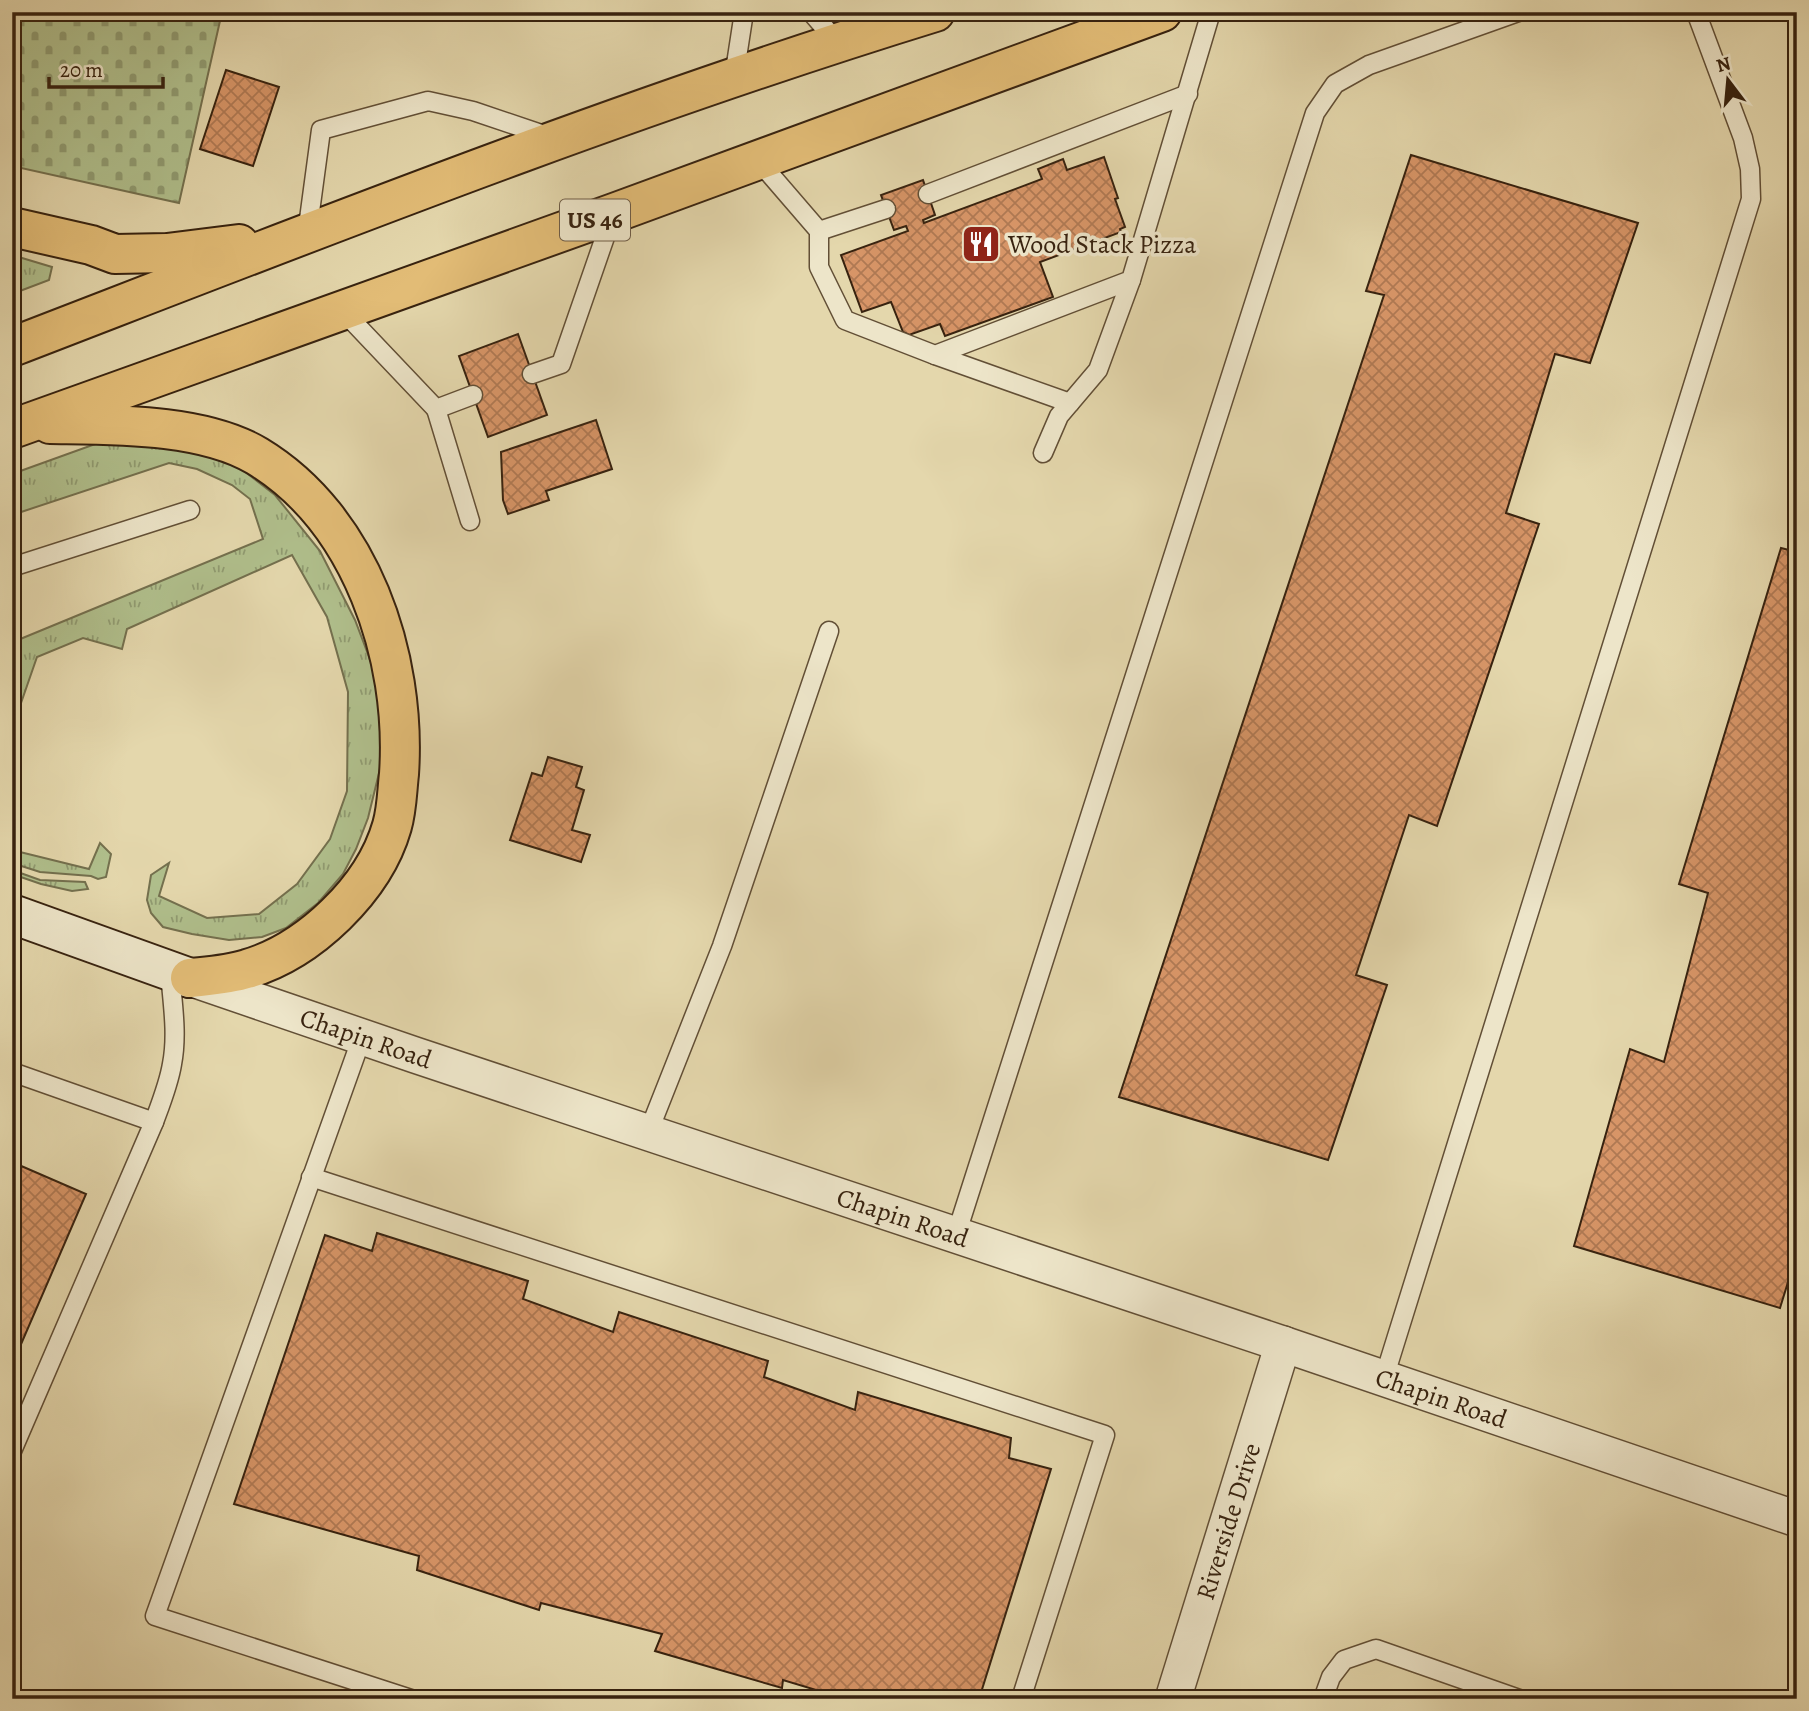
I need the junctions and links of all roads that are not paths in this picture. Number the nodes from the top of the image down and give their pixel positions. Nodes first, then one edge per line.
1 (744, 12) edge
2 (811, 12) edge
3 (935, 12) edge
4 (1162, 12) edge
5 (1211, 12) edge
6 (1518, 12) edge
7 (1696, 12) edge
8 (837, 42) junction
9 (734, 77) junction
10 (1188, 94) junction
11 (560, 140) junction
12 (757, 159) junction
13 (928, 194) dead end
14 (886, 209) dead end
15 (614, 213) junction
16 (12, 227) edge
17 (819, 231) junction
18 (307, 234) junction
19 (1130, 280) junction
20 (342, 310) junction
21 (12, 347) edge
22 (935, 355) junction
23 (532, 374) dead end
24 (473, 396) dead end
25 (1070, 403) junction
26 (436, 409) junction
27 (20, 426) edge
28 (1044, 453) dead end
29 (190, 510) dead end
30 (470, 521) dead end
31 (12, 567) edge
32 (829, 631) dead end
33 (12, 914) edge
34 (180, 974) junction
35 (362, 1037) junction
36 (12, 1072) edge
37 (154, 1122) junction
38 (648, 1133) junction
39 (312, 1177) junction
40 (956, 1235) junction
41 (1283, 1344) junction
42 (1384, 1378) junction
43 (12, 1451) edge
44 (1797, 1519) edge
45 (411, 1699) edge
46 (1021, 1699) edge
47 (1173, 1699) edge
48 (1324, 1699) edge
49 (1519, 1699) edge

1 - 9 lane
2 - 8 lane
3 - 8 highway
4 - 12 highway, US 46
5 - 10 lane
6 - 40 lane
7 - 42 lane
8 - 9 highway
9 - 11 highway
10 - 13 lane
10 - 19 lane
11 - 18 highway
11 - 18 lane
12 - 15 highway, US 46
12 - 17 lane
14 - 17 lane
15 - 20 highway, US 46
15 - 23 lane
16 - 18 highway
17 - 22 lane
18 - 21 highway
19 - 22 lane
19 - 25 lane
20 - 26 lane
20 - 27 highway, US 46
22 - 25 lane
24 - 26 lane
25 - 28 lane
26 - 30 lane
27 - 34 highway
29 - 31 lane
32 - 38 lane
33 - 34 main road, Chapin Road
34 - 35 street, Chapin Road
34 - 37 lane
35 - 38 street, Chapin Road
35 - 39 lane
36 - 37 lane
37 - 43 lane
38 - 40 street, Chapin Road
39 - 45 lane
39 - 46 lane
40 - 41 street, Chapin Road
41 - 42 street, Chapin Road
41 - 47 street, Riverside Drive
42 - 44 street, Chapin Road
48 - 49 lane

